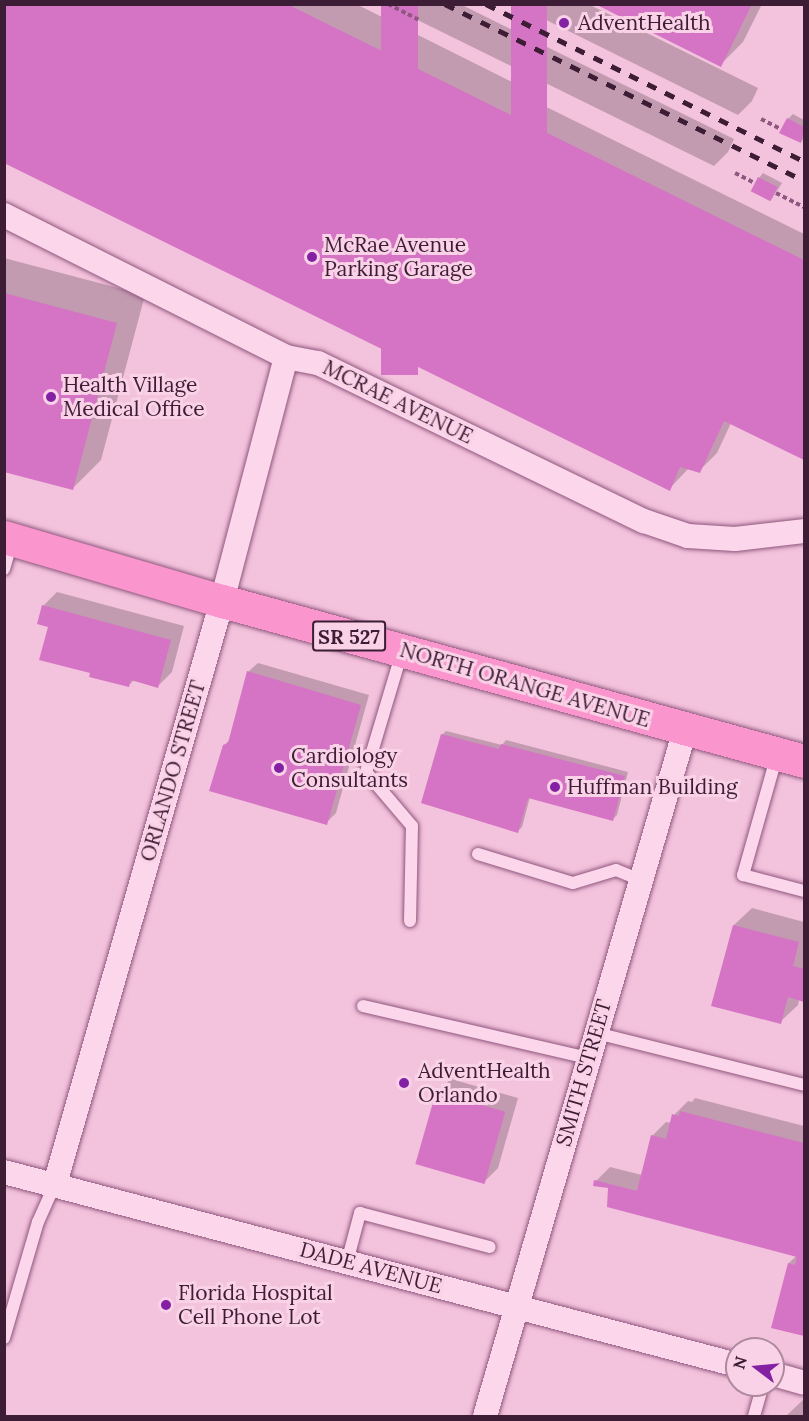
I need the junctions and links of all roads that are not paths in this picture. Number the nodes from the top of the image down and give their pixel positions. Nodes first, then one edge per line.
1 (4, 215) edge
2 (286, 357) junction
3 (804, 531) edge
4 (7, 548) edge
5 (222, 601) junction
6 (402, 651) junction
7 (685, 730) junction
8 (791, 757) edge
9 (478, 854) dead end
10 (641, 880) junction
11 (804, 891) edge
12 (410, 921) dead end
13 (363, 1006) dead end
14 (596, 1033) junction
15 (588, 1058) junction
16 (804, 1085) edge
17 (4, 1172) edge
18 (55, 1184) junction
19 (490, 1247) dead end
20 (347, 1262) junction
21 (517, 1307) junction
22 (4, 1338) edge
23 (725, 1362) edge
24 (785, 1377) edge
25 (804, 1383) edge
26 (760, 1397) edge
27 (485, 1416) edge
28 (754, 1416) edge

1 - 2 street, MCRAE AVENUE
2 - 3 street, MCRAE AVENUE
2 - 5 street, ORLANDO STREET
4 - 5 main road, NORTH ORANGE AVENUE / SR 527
5 - 6 main road, NORTH ORANGE AVENUE / SR 527
5 - 18 street, ORLANDO STREET
6 - 7 main road, NORTH ORANGE AVENUE / SR 527
6 - 12 lane
7 - 8 main road, NORTH ORANGE AVENUE / SR 527
7 - 10 street, SMITH STREET
8 - 11 lane
9 - 10 lane
10 - 14 street, SMITH STREET
13 - 15 lane
14 - 15 street, SMITH STREET
14 - 16 lane
15 - 21 street, SMITH STREET
17 - 18 street, DADE AVENUE
18 - 20 street, DADE AVENUE
18 - 22 lane
19 - 20 lane
20 - 21 street, DADE AVENUE
21 - 23 street, DADE AVENUE
21 - 27 street, SMITH STREET
24 - 25 street
26 - 28 lane

